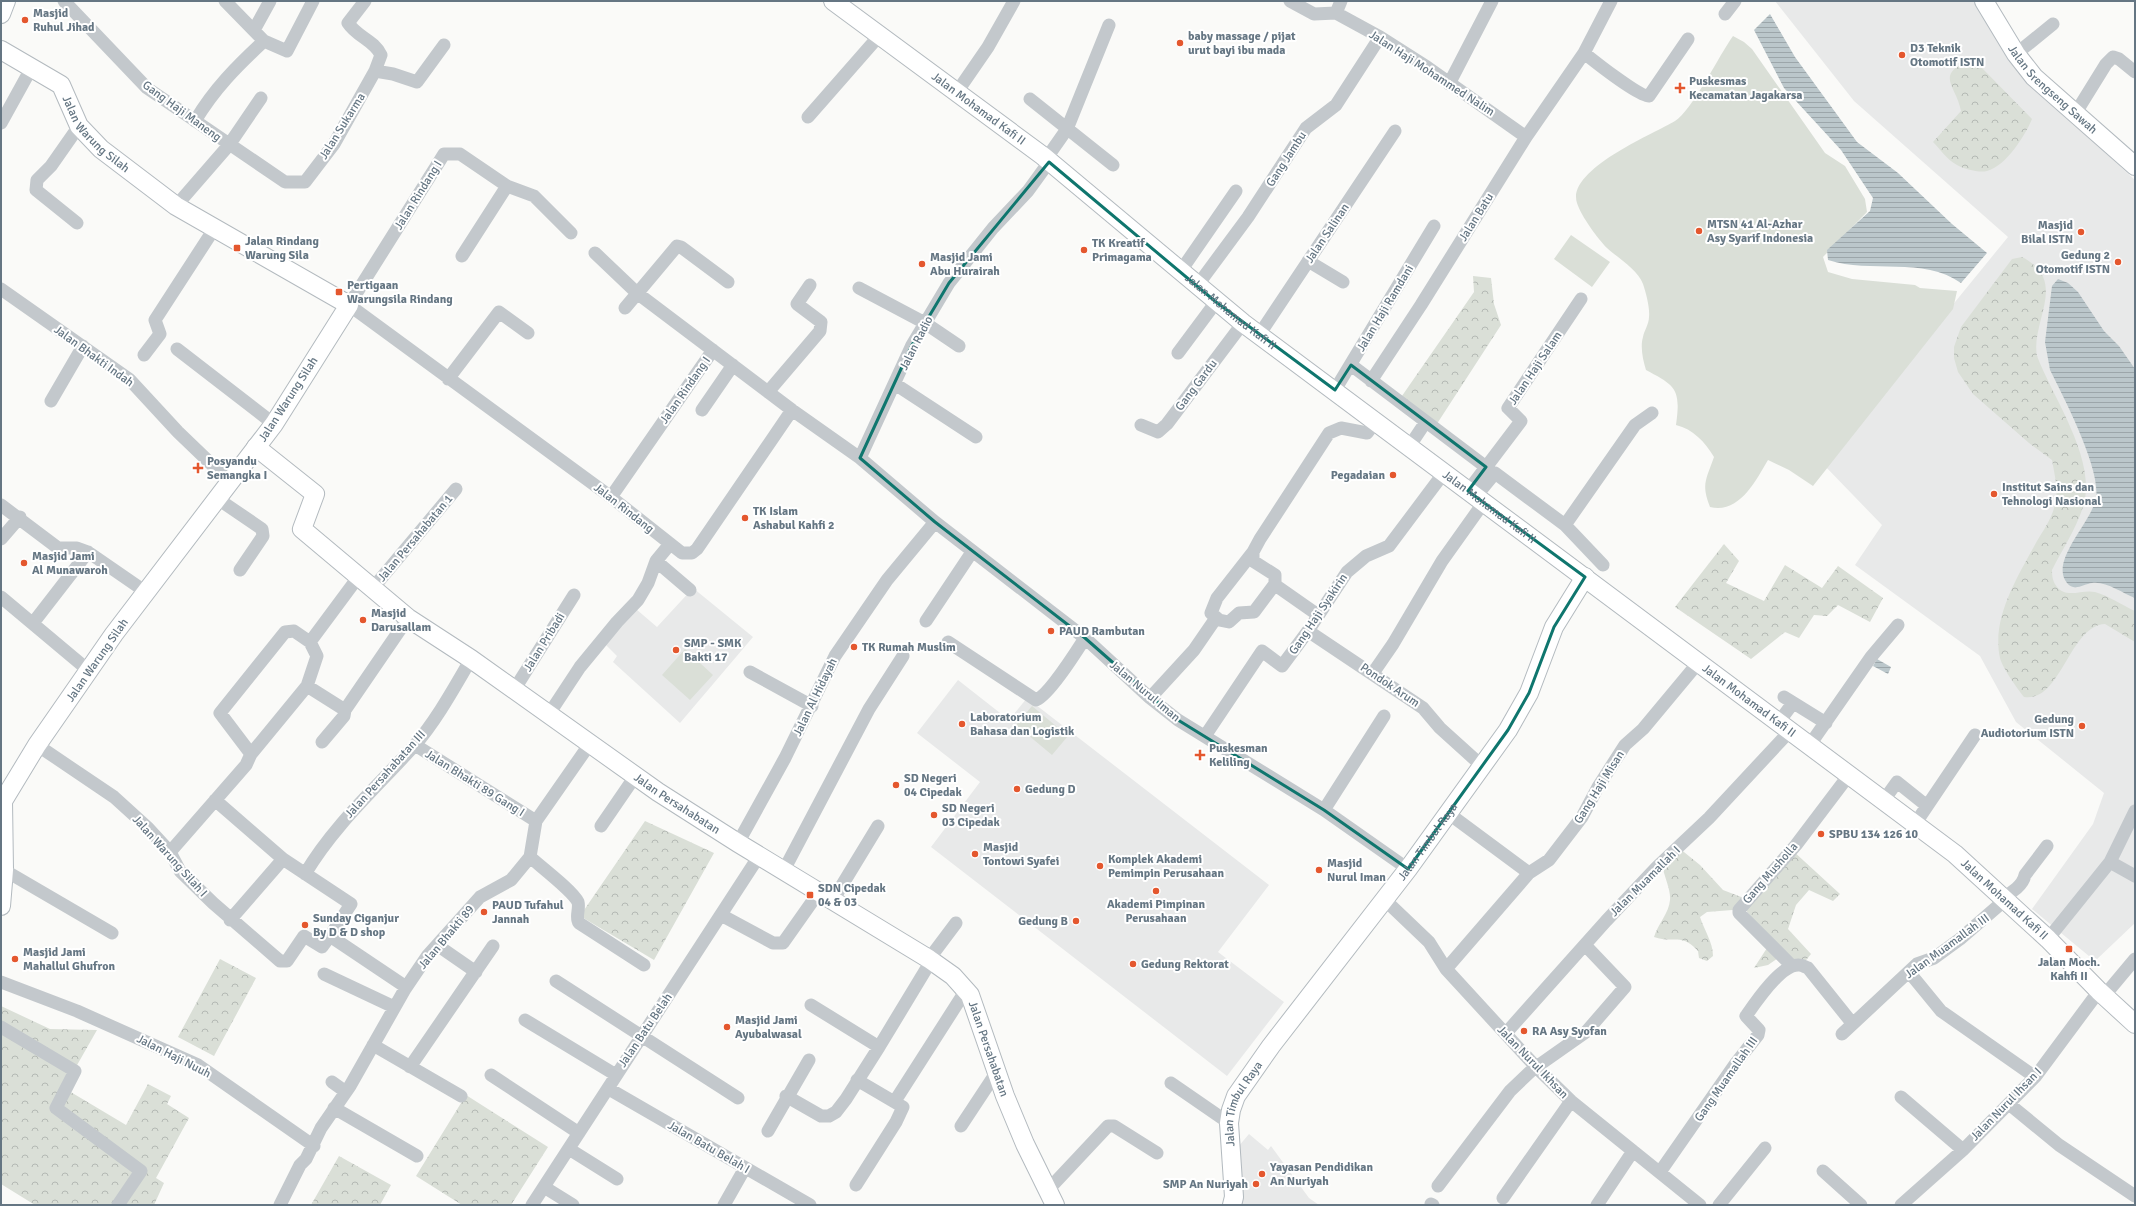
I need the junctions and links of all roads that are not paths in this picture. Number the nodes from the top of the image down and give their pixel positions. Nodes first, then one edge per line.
1 (6, 1) edge
2 (225, 1) edge
3 (270, 1) edge
4 (313, 1) edge
5 (365, 1) edge
6 (833, 1) edge
7 (1014, 1) edge
8 (1290, 1) edge
9 (1341, 1) edge
10 (1492, 1) edge
11 (1611, 1) edge
12 (1735, 1) edge
13 (68, 3) edge
14 (1989, 3) edge
15 (1336, 13) junction
16 (1, 14) edge
17 (1725, 14) dead end
18 (2053, 24) dead end
19 (1109, 25) dead end
20 (254, 30) junction
21 (879, 36) junction
22 (1380, 37) junction
23 (1688, 39) dead end
24 (264, 41) junction
25 (444, 45) dead end
26 (1, 50) edge
27 (1584, 53) junction
28 (2016, 54) junction
29 (32, 67) junction
30 (375, 71) junction
31 (2135, 72) edge
32 (963, 84) junction
33 (1449, 84) junction
34 (261, 98) dead end
35 (1030, 99) dead end
36 (2075, 114) junction
37 (808, 117) dead end
38 (195, 121) junction
39 (1, 123) edge
40 (79, 126) junction
41 (1067, 129) junction
42 (1395, 131) dead end
43 (1526, 137) junction
44 (229, 146) junction
45 (1049, 158) junction
46 (1113, 165) dead end
47 (2135, 166) edge
48 (508, 186) junction
49 (1236, 191) dead end
50 (176, 206) junction
51 (77, 223) dead end
52 (1434, 226) dead end
53 (214, 229) junction
54 (570, 233) dead end
55 (595, 253) dead end
56 (462, 256) dead end
57 (1308, 261) junction
58 (1186, 265) junction
59 (728, 282) dead end
60 (1343, 282) dead end
61 (1199, 284) junction
62 (810, 285) dead end
63 (859, 288) dead end
64 (1, 289) edge
65 (638, 293) junction
66 (1581, 299) dead end
67 (1216, 302) junction
68 (349, 306) junction
69 (625, 308) dead end
70 (925, 323) junction
71 (1243, 323) junction
72 (1261, 332) junction
73 (528, 333) dead end
74 (82, 346) junction
75 (959, 346) dead end
76 (178, 349) dead end
77 (713, 350) junction
78 (1178, 353) dead end
79 (144, 355) dead end
80 (732, 365) junction
81 (1344, 376) junction
82 (448, 379) junction
83 (1370, 381) junction
84 (895, 384) junction
85 (768, 392) junction
86 (51, 400) dead end
87 (702, 410) dead end
88 (792, 410) junction
89 (1652, 413) dead end
90 (1376, 421) junction
91 (274, 424) junction
92 (1141, 425) dead end
93 (1424, 425) junction
94 (976, 437) dead end
95 (1412, 442) junction
96 (256, 447) junction
97 (860, 458) junction
98 (1486, 471) junction
99 (1443, 474) junction
100 (230, 482) junction
101 (456, 489) dead end
102 (1478, 494) junction
103 (611, 497) junction
104 (218, 499) junction
105 (1, 505) edge
106 (20, 517) junction
107 (935, 522) junction
108 (1565, 525) junction
109 (1, 538) edge
110 (670, 544) junction
111 (88, 552) junction
112 (972, 552) junction
113 (1253, 552) junction
114 (656, 561) junction
115 (1603, 565) dead end
116 (240, 570) dead end
117 (359, 576) junction
118 (1585, 577) junction
119 (1275, 584) junction
120 (373, 588) junction
121 (690, 590) dead end
122 (146, 592) junction
123 (574, 595) dead end
124 (1, 598) edge
125 (1318, 615) junction
126 (408, 618) junction
127 (1216, 618) junction
128 (926, 620) dead end
129 (33, 623) junction
130 (1898, 625) dead end
131 (1308, 631) junction
132 (1085, 638) junction
133 (310, 642) junction
134 (948, 642) dead end
135 (903, 656) dead end
136 (471, 659) junction
137 (1698, 662) junction
138 (88, 670) junction
139 (750, 672) dead end
140 (1373, 673) junction
141 (307, 686) junction
142 (514, 690) junction
143 (1150, 698) junction
144 (812, 706) junction
145 (345, 710) junction
146 (549, 714) junction
147 (1384, 716) dead end
148 (1783, 725) junction
149 (1824, 725) junction
150 (1975, 735) dead end
151 (1205, 736) junction
152 (322, 742) dead end
153 (1810, 744) junction
154 (415, 745) junction
155 (589, 745) junction
156 (37, 746) junction
157 (251, 754) junction
158 (1482, 765) junction
159 (636, 775) junction
160 (1849, 775) junction
161 (215, 800) junction
162 (2, 801) edge
163 (1324, 810) junction
164 (2135, 811) edge
165 (1448, 813) junction
166 (1919, 813) junction
167 (536, 821) junction
168 (601, 826) dead end
169 (878, 826) dead end
170 (738, 844) junction
171 (2, 846) edge
172 (2047, 846) dead end
173 (170, 852) junction
174 (759, 856) junction
175 (530, 858) junction
176 (283, 859) junction
177 (2110, 862) junction
178 (1408, 869) junction
179 (4, 870) junction
180 (784, 870) junction
181 (305, 874) junction
182 (1529, 874) junction
183 (2135, 876) edge
184 (826, 896) junction
185 (2006, 897) junction
186 (1385, 900) junction
187 (1, 906) edge
188 (721, 915) junction
189 (230, 920) junction
190 (956, 923) dead end
191 (112, 933) dead end
192 (330, 936) junction
193 (2048, 939) junction
194 (437, 945) junction
195 (1585, 945) junction
196 (493, 946) dead end
197 (2135, 959) edge
198 (930, 960) junction
199 (644, 965) dead end
200 (1792, 966) junction
201 (1446, 969) junction
202 (476, 972) junction
203 (1909, 972) junction
204 (324, 974) dead end
205 (556, 981) dead end
206 (1, 982) edge
207 (406, 988) junction
208 (966, 990) junction
209 (2105, 991) junction
210 (811, 1005) dead end
211 (394, 1007) junction
212 (525, 1020) dead end
213 (1852, 1023) junction
214 (2135, 1024) edge
215 (1, 1027) edge
216 (1506, 1034) junction
217 (1842, 1034) dead end
218 (643, 1036) junction
219 (372, 1045) junction
220 (879, 1047) junction
221 (809, 1060) dead end
222 (410, 1067) junction
223 (1536, 1067) junction
224 (996, 1073) junction
225 (616, 1074) junction
226 (491, 1075) dead end
227 (2035, 1077) junction
228 (857, 1080) junction
229 (332, 1082) dead end
230 (1171, 1083) dead end
231 (609, 1089) junction
232 (346, 1092) junction
233 (462, 1096) dead end
234 (786, 1096) junction
235 (1901, 1097) dead end
236 (738, 1098) dead end
237 (895, 1101) junction
238 (1571, 1101) junction
239 (2009, 1104) junction
240 (334, 1108) junction
241 (1229, 1123) junction
242 (961, 1126) dead end
243 (768, 1131) dead end
244 (579, 1133) junction
245 (314, 1146) junction
246 (1765, 1148) dead end
247 (569, 1149) junction
248 (1962, 1150) junction
249 (1633, 1151) junction
250 (1157, 1153) dead end
251 (417, 1156) dead end
252 (1823, 1171) dead end
253 (742, 1172) junction
254 (1660, 1172) junction
255 (618, 1179) dead end
256 (856, 1185) dead end
257 (1438, 1186) dead end
258 (544, 1187) junction
259 (2135, 1196) edge
260 (1051, 1198) edge
261 (1502, 1198) dead end
262 (793, 1201) edge
263 (118, 1205) edge
264 (280, 1205) edge
265 (532, 1205) edge
266 (573, 1205) edge
267 (724, 1205) edge
268 (810, 1205) edge
269 (1232, 1205) edge
270 (1597, 1205) edge
271 (1700, 1205) edge
272 (1719, 1205) edge
273 (1861, 1205) edge
274 (1901, 1205) edge

1 - 16 street
2 - 20 street
3 - 20 street
4 - 24 street
5 - 30 street
6 - 21 street, Jalan Mohamad Kafi II
7 - 32 street
8 - 15 street
9 - 15 street
10 - 33 street
11 - 27 street, Jalan Batu
12 - 17 street
13 - 38 street, Gang Haji Maneng
14 - 28 street, Jalan Srengseng Sawah
15 - 22 street, Jalan Haji Mohammed Nalim
18 - 28 street
19 - 41 street, Jalan Radio
20 - 24 street
21 - 32 street, Jalan Mohamad Kafi II
21 - 37 street
22 - 33 street, Jalan Haji Mohammed Nalim
22 - 61 street, Gang Jambu
23 - 27 street
24 - 38 street
25 - 30 street
26 - 29 street, Jalan Warung Silah
27 - 43 street, Jalan Batu
28 - 36 street, Jalan Srengseng Sawah
29 - 39 street
29 - 40 street, Jalan Warung Silah
30 - 44 street, Jalan Sukarma
31 - 36 street
32 - 45 street, Jalan Mohamad Kafi II
33 - 43 street, Jalan Haji Mohammed Nalim
34 - 44 street
35 - 41 street
36 - 47 street, Jalan Srengseng Sawah
38 - 44 street, Gang Haji Maneng
40 - 50 street, Jalan Warung Silah
40 - 51 street
41 - 45 street, Jalan Radio
41 - 46 street
42 - 57 street, Jalan Salinan
43 - 83 street, Jalan Batu
44 - 50 street
45 - 58 street, Jalan Mohamad Kafi II
45 - 70 street, Jalan Radio
48 - 54 street, Jalan Rindang I
48 - 56 street
48 - 68 street, Jalan Rindang I
49 - 58 street
50 - 53 street, Jalan Warung Silah
52 - 81 street, Jalan Haji Ramdani
53 - 68 street, Jalan Warung Silah
53 - 79 street
55 - 65 street, Jalan Rindang I
57 - 60 street
57 - 72 street, Jalan Salinan
58 - 61 street, Jalan Mohamad Kafi II
59 - 65 street
61 - 67 street, Jalan Mohamad Kafi II
62 - 85 street
63 - 70 street
64 - 74 street, Jalan Bhakti Indah
65 - 69 street
65 - 77 street, Jalan Rindang I
66 - 98 street, Jalan Haji Salam
67 - 71 street, Jalan Mohamad Kafi II
67 - 78 street
68 - 82 street, Jalan Rindang
68 - 91 street, Jalan Warung Silah
70 - 75 street
70 - 84 street, Jalan Radio
71 - 72 street, Jalan Mohamad Kafi II
71 - 92 street, Gang Gardu
72 - 81 street, Jalan Mohamad Kafi II
73 - 82 street
74 - 86 street
74 - 100 street, Jalan Bhakti Indah
76 - 91 street
77 - 80 street
77 - 103 street, Jalan Rindang I
80 - 85 street
80 - 87 street
81 - 83 street
81 - 90 street, Jalan Mohamad Kafi II
82 - 103 street, Jalan Rindang
83 - 93 street
84 - 94 street
84 - 97 street, Jalan Radio
85 - 88 street
88 - 97 street
88 - 110 street, Jalan Rindang
89 - 108 street
90 - 95 street, Jalan Mohamad Kafi II
90 - 113 street
91 - 96 street, Jalan Warung Silah
93 - 95 street
93 - 98 street
95 - 99 street, Jalan Mohamad Kafi II
96 - 100 street, Jalan Warung Silah
96 - 117 street, Jalan Persahabatan
97 - 107 street
98 - 102 street, Jalan Haji Salam
98 - 102 street
98 - 108 street
99 - 102 street, Jalan Mohamad Kafi II
99 - 125 street, Gang Haji Syakirin
100 - 104 street, Jalan Warung Silah
101 - 120 street, Jalan Persahabatan 1
102 - 118 street, Jalan Mohamad Kafi II
102 - 140 street
103 - 110 street, Jalan Rindang
104 - 116 street
104 - 122 street, Jalan Warung Silah
105 - 106 street
106 - 109 street
106 - 111 street
107 - 112 street, Jalan Nurul Iman
107 - 144 street, Jalan Al Hidayah
108 - 115 street
110 - 114 street
111 - 122 street
111 - 129 street
112 - 128 street
112 - 132 street, Jalan Nurul Iman
113 - 119 street
113 - 127 street
114 - 121 street
114 - 146 street
117 - 120 street, Jalan Persahabatan
117 - 133 street
118 - 137 street, Jalan Mohamad Kafi II
118 - 158 street, Jalan Timbul Raya
119 - 125 street
119 - 127 street
120 - 126 street, Jalan Persahabatan
122 - 138 street, Jalan Warung Silah
123 - 142 street, Jalan Pribadi
124 - 129 street
125 - 131 street, Gang Haji Syakirin
126 - 136 street, Jalan Persahabatan
126 - 145 street
127 - 143 street
129 - 138 street
130 - 149 street
131 - 140 street, Pondok Arum
131 - 151 street, Gang Haji Syakirin
132 - 134 street
132 - 143 street, Jalan Nurul Iman
133 - 141 street
133 - 157 street
135 - 180 street
136 - 142 street, Jalan Persahabatan
136 - 154 street, Jalan Persahabatan III
137 - 148 street, Jalan Mohamad Kafi II
137 - 182 street, Gang Haji Misan
138 - 156 street, Jalan Warung Silah
139 - 144 street
140 - 158 street, Pondok Arum
141 - 145 street
141 - 157 street
142 - 146 street, Jalan Persahabatan
143 - 151 street, Jalan Nurul Iman
144 - 170 street, Jalan Al Hidayah
145 - 152 street
146 - 155 street, Jalan Persahabatan
147 - 163 street
148 - 149 street, Jalan Muamallah I
148 - 153 street, Jalan Mohamad Kafi II
148 - 195 street, Jalan Muamallah I
149 - 153 street
150 - 166 street
151 - 163 street, Jalan Nurul Iman
153 - 160 street, Jalan Mohamad Kafi II
154 - 167 street, Jalan Bhakti 89 Gang I
154 - 181 street, Jalan Persahabatan III
155 - 159 street, Jalan Persahabatan
155 - 167 street
156 - 162 street, Jalan Warung Silah
156 - 173 street, Jalan Warung Silah I
157 - 161 street
158 - 165 street, Jalan Timbul Raya
159 - 168 street
159 - 170 street, Jalan Persahabatan
160 - 166 street, Jalan Mohamad Kafi II
160 - 200 street, Gang Musholla
161 - 173 street
161 - 176 street
162 - 171 street, Jalan Warung Silah
163 - 178 street, Jalan Nurul Iman
164 - 177 street
165 - 178 street, Jalan Timbul Raya
165 - 182 street
166 - 185 street, Jalan Mohamad Kafi II
167 - 175 street
169 - 184 street
170 - 174 street, Jalan Persahabatan
171 - 179 street, Jalan Warung Silah
172 - 185 street, Jalan Muamallah III
173 - 189 street, Jalan Warung Silah I
174 - 180 street, Jalan Persahabatan
174 - 188 street, Jalan Batu Belah
175 - 194 street, Jalan Bhakti 89
175 - 199 street
176 - 181 street
176 - 189 street
177 - 183 street
177 - 193 street
178 - 186 street, Jalan Timbul Raya
179 - 187 street, Jalan Warung Silah
179 - 191 street
180 - 184 street, Jalan Persahabatan
181 - 192 street
182 - 201 street, Gang Haji Misan
184 - 188 street
184 - 198 street, Jalan Persahabatan
185 - 193 street, Jalan Mohamad Kafi II
185 - 203 street, Jalan Muamallah III
186 - 201 street, Jalan Nurul Ikhsan
186 - 241 street, Jalan Timbul Raya
188 - 218 street, Jalan Batu Belah
189 - 192 street, Jalan Warung Silah I
190 - 198 street
192 - 207 street
193 - 209 street, Jalan Mohamad Kafi II
194 - 202 street
194 - 207 street, Jalan Bhakti 89
195 - 216 street, Jalan Muamallah I
195 - 223 street
196 - 202 street
197 - 209 street, Jalan Nurul Ihsan I
198 - 208 street, Jalan Persahabatan
198 - 220 street
200 - 213 street
200 - 254 street, Gang Muamallah III
201 - 216 street, Jalan Nurul Ikhsan
202 - 222 street
203 - 213 street, Jalan Muamallah III
203 - 227 street
204 - 211 street
205 - 218 street
206 - 245 street, Jalan Haji Nuuh
207 - 211 street, Jalan Bhakti 89
208 - 224 street, Jalan Persahabatan
208 - 237 street
209 - 214 street, Jalan Mohamad Kafi II
209 - 227 street, Jalan Nurul Ihsan I
210 - 220 street
211 - 219 street, Jalan Bhakti 89
212 - 225 street
213 - 217 street, Jalan Muamallah III
215 - 263 street
216 - 223 street, Jalan Nurul Ikhsan
218 - 225 street, Jalan Batu Belah
218 - 236 street
219 - 222 street
219 - 232 street, Jalan Bhakti 89
220 - 228 street
221 - 234 street
222 - 233 street
223 - 238 street, Jalan Nurul Ikhsan
223 - 257 street
224 - 242 street
224 - 260 street, Jalan Persahabatan
225 - 231 street, Jalan Batu Belah
226 - 244 street
227 - 239 street, Jalan Nurul Ihsan I
228 - 234 street
228 - 237 street
229 - 232 street
230 - 241 street
231 - 244 street, Jalan Batu Belah
231 - 253 street, Jalan Batu Belah I
232 - 240 street, Jalan Bhakti 89
234 - 243 street
235 - 248 street
237 - 256 street
238 - 249 street, Jalan Nurul Ikhsan
238 - 261 street
239 - 248 street, Jalan Nurul Ihsan I
239 - 259 street
240 - 245 street, Jalan Bhakti 89
240 - 251 street
241 - 269 street, Jalan Timbul Raya
244 - 247 street, Jalan Batu Belah
245 - 264 street
246 - 272 street
247 - 255 street
247 - 258 street, Jalan Batu Belah
248 - 274 street, Jalan Nurul Ihsan I
249 - 254 street, Jalan Nurul Ikhsan
249 - 270 street
250 - 260 street
252 - 273 street
253 - 262 street, Jalan Batu Belah I
253 - 267 street
254 - 271 street, Jalan Nurul Ikhsan
258 - 265 street, Jalan Batu Belah
258 - 266 street
262 - 268 street, Jalan Batu Belah I

